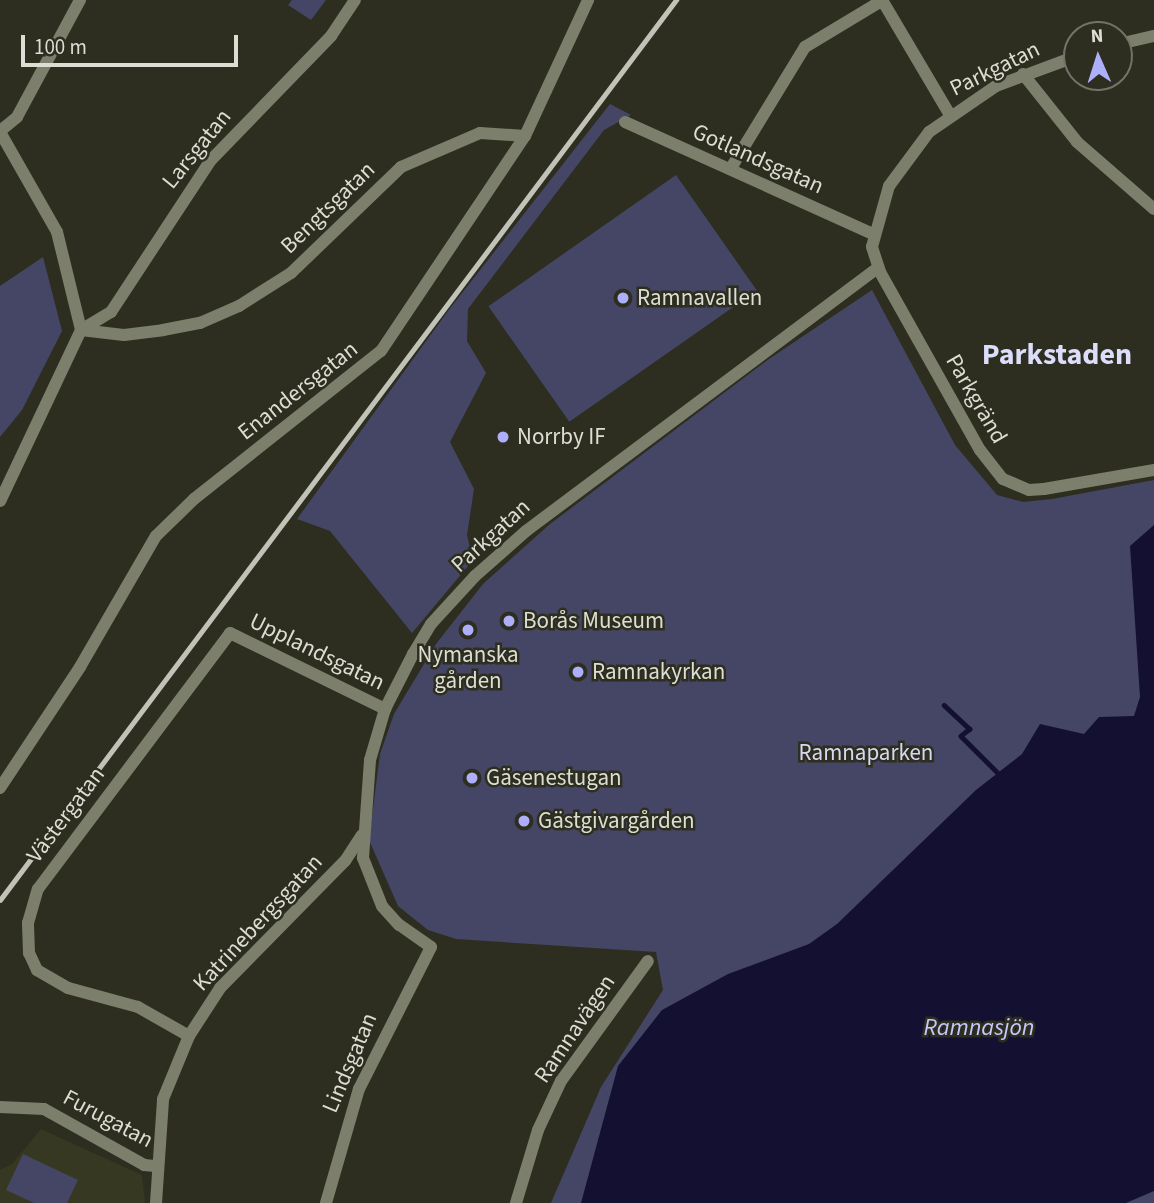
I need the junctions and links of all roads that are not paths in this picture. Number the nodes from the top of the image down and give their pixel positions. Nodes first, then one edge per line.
1 (80, 0) edge
2 (355, 0) edge
3 (588, 0) edge
4 (882, 0) edge
5 (1154, 36) edge
6 (1133, 41) edge
7 (1063, 61) edge
8 (1023, 74) junction
9 (950, 115) junction
10 (625, 122) dead end
11 (0, 132) edge
12 (525, 136) junction
13 (731, 168) junction
14 (1154, 209) edge
15 (873, 234) junction
16 (878, 268) junction
17 (81, 330) junction
18 (1154, 470) edge
19 (0, 501) edge
20 (230, 633) joint
21 (385, 709) junction
22 (0, 788) edge
23 (362, 835) junction
24 (431, 947) joint
25 (648, 961) dead end
26 (189, 1036) junction
27 (0, 1107) edge
28 (155, 1166) junction
29 (156, 1203) edge
30 (326, 1203) edge
31 (516, 1203) edge

1 - 11 street
2 - 17 street, Larsgatan
3 - 12 street, Enandersgatan
4 - 9 street
4 - 13 street
5 - 6 street
7 - 8 street, Parkgatan
8 - 9 street, Parkgatan
8 - 14 street
9 - 15 street, Parkgatan
10 - 13 street, Gotlandsgatan
11 - 17 street
12 - 17 street, Bengtsgatan
12 - 22 street, Enandersgatan
13 - 15 street, Gotlandsgatan
15 - 16 street, Parkgränd
16 - 18 street, Parkgränd
16 - 21 street, Parkgatan
17 - 19 street
20 - 21 street, Upplandsgatan
20 - 26 street, Västergatan
21 - 23 street, Parkgatan
23 - 24 street, Parkgatan
23 - 26 street, Katrinebergsgatan
24 - 30 street, Lindsgatan
25 - 31 street, Ramnavägen
26 - 28 street, Katrinebergsgatan
27 - 28 street, Furugatan
28 - 29 street, Katrinebergsgatan

